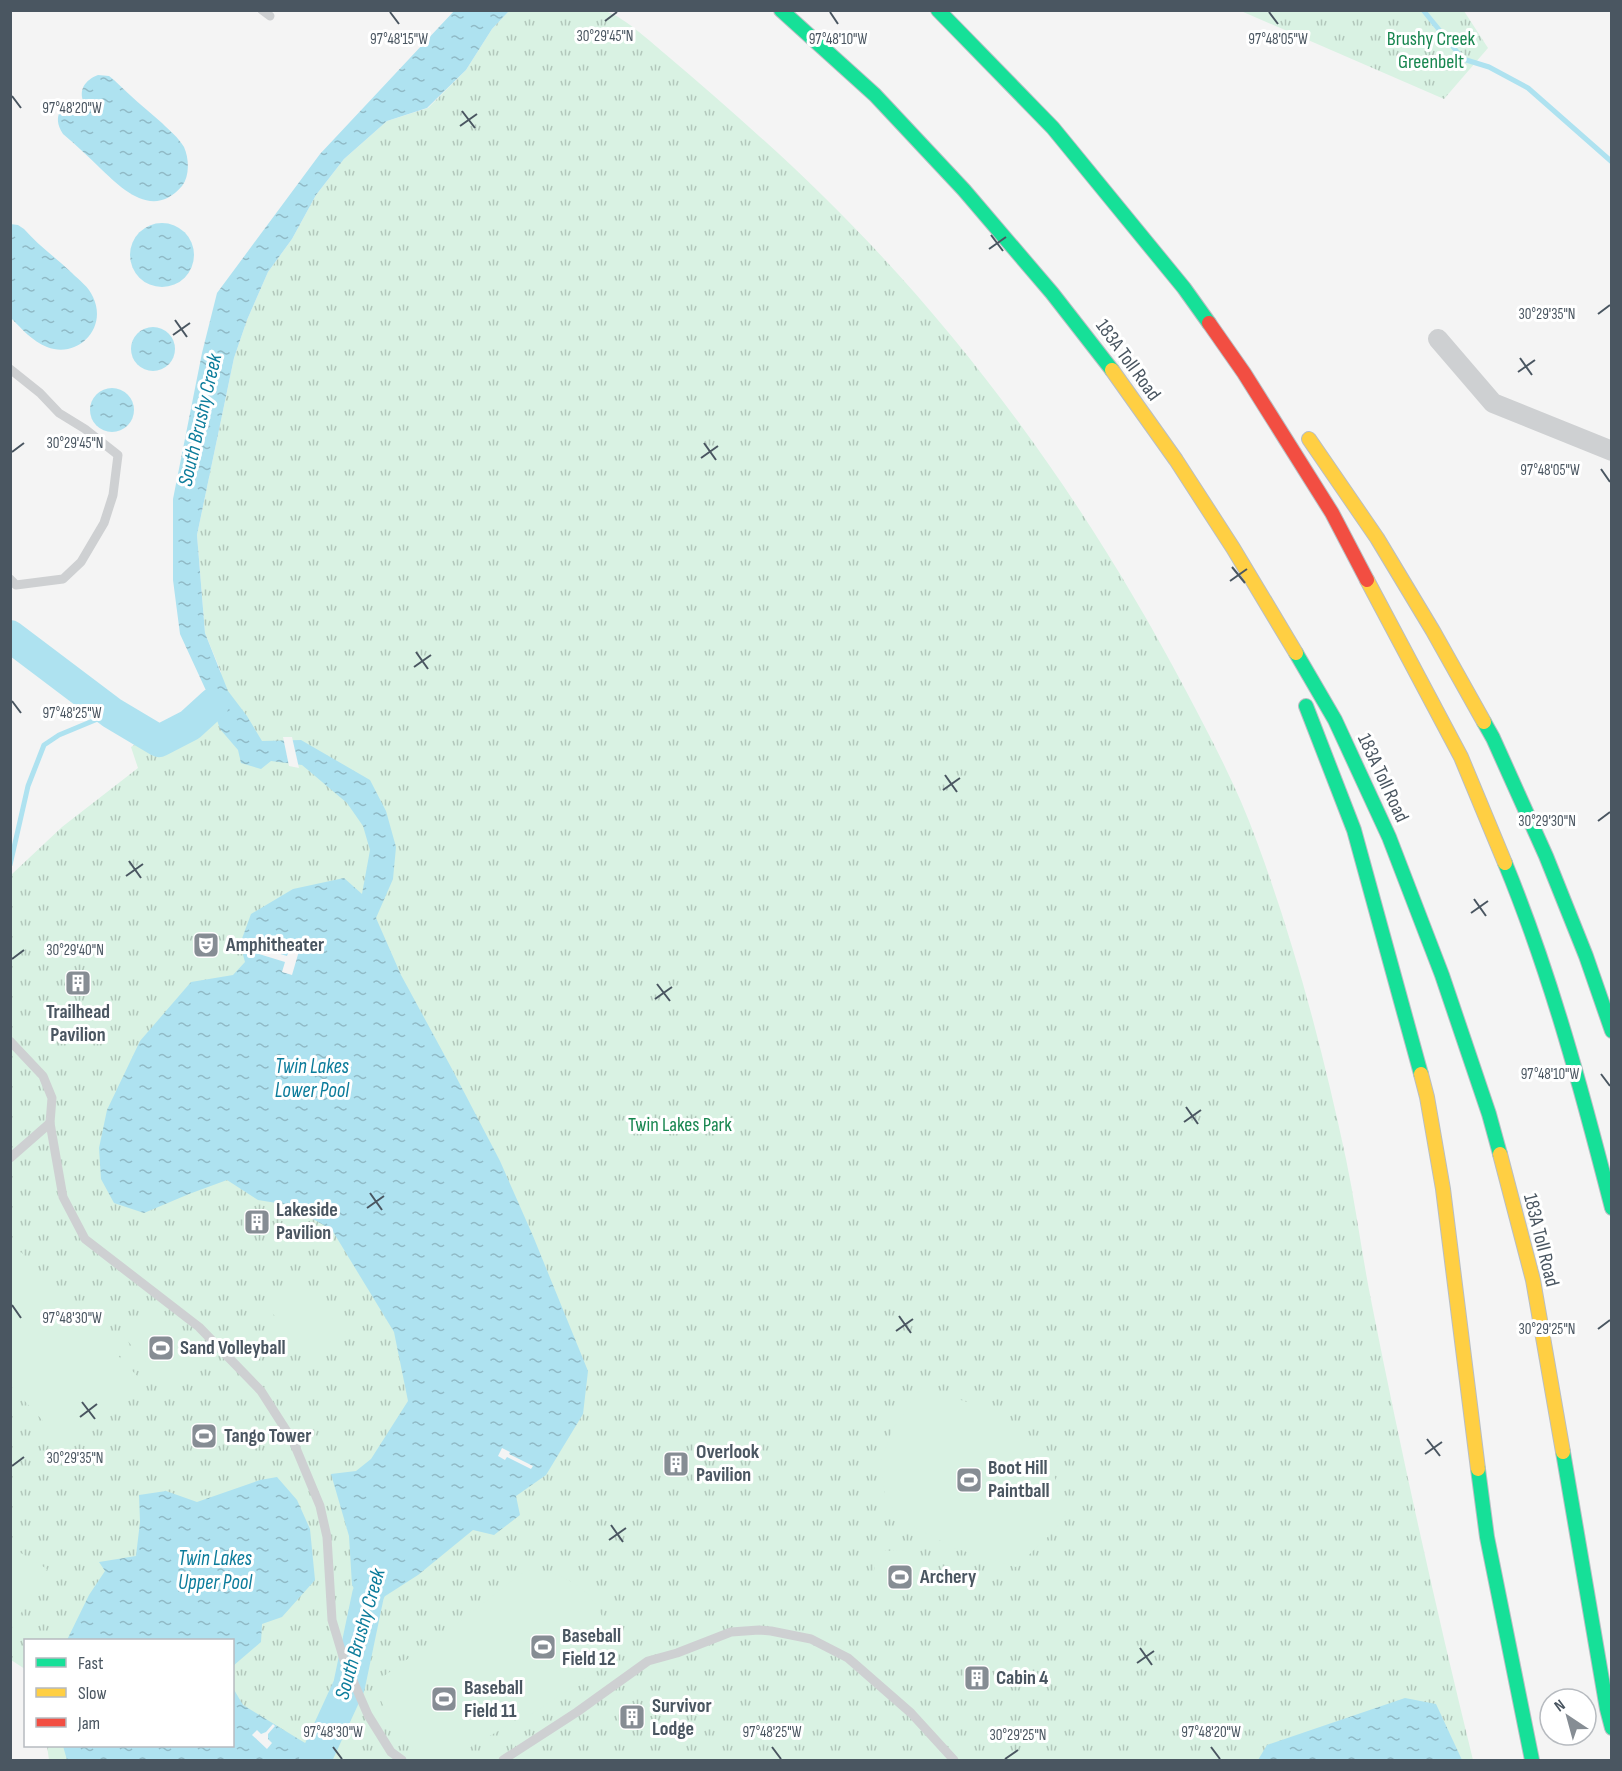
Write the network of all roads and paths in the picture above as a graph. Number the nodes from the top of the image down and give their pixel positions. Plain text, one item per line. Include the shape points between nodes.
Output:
1 (781, 10) edge
2 (939, 10) edge
3 (1438, 339) dead end
4 (10, 369) edge
5 (1244, 373) junction
6 (1611, 451) edge
7 (10, 579) edge
8 (1269, 606) junction
9 (1611, 1031) edge
10 (10, 1041) edge
11 (50, 1123) junction
12 (10, 1158) edge
13 (1611, 1208) edge
14 (1611, 1728) edge
15 (402, 1761) edge
16 (503, 1761) edge
17 (954, 1761) edge
18 (1532, 1761) edge

1 - 8 highway, 183A Toll Road via 875,95 964,190 1052,293 1176,460
2 - 5 highway via 1053,128 1184,288
3 - 6 street via 1493,403
4 - 7 lane via 59,413 118,455 113,495 104,523 81,562 63,579 16,585
5 - 9 highway via 1314,444 1433,631 1492,738 1546,856
5 - 13 highway via 1332,513 1461,757 1526,915 1576,1072
8 - 14 highway, 183A Toll Road via 1335,720 1389,837 1489,1114 1533,1280
8 - 18 highway via 1354,830 1427,1097 1443,1189 1487,1537
10 - 11 lane via 43,1076 52,1098
11 - 12 lane
11 - 15 lane via 63,1197 85,1239 199,1327 261,1391 293,1441 320,1506 328,1548 332,1620 344,1660 368,1715 391,1752
16 - 17 lane via 648,1661 731,1632 759,1630 810,1639 848,1658 911,1713

